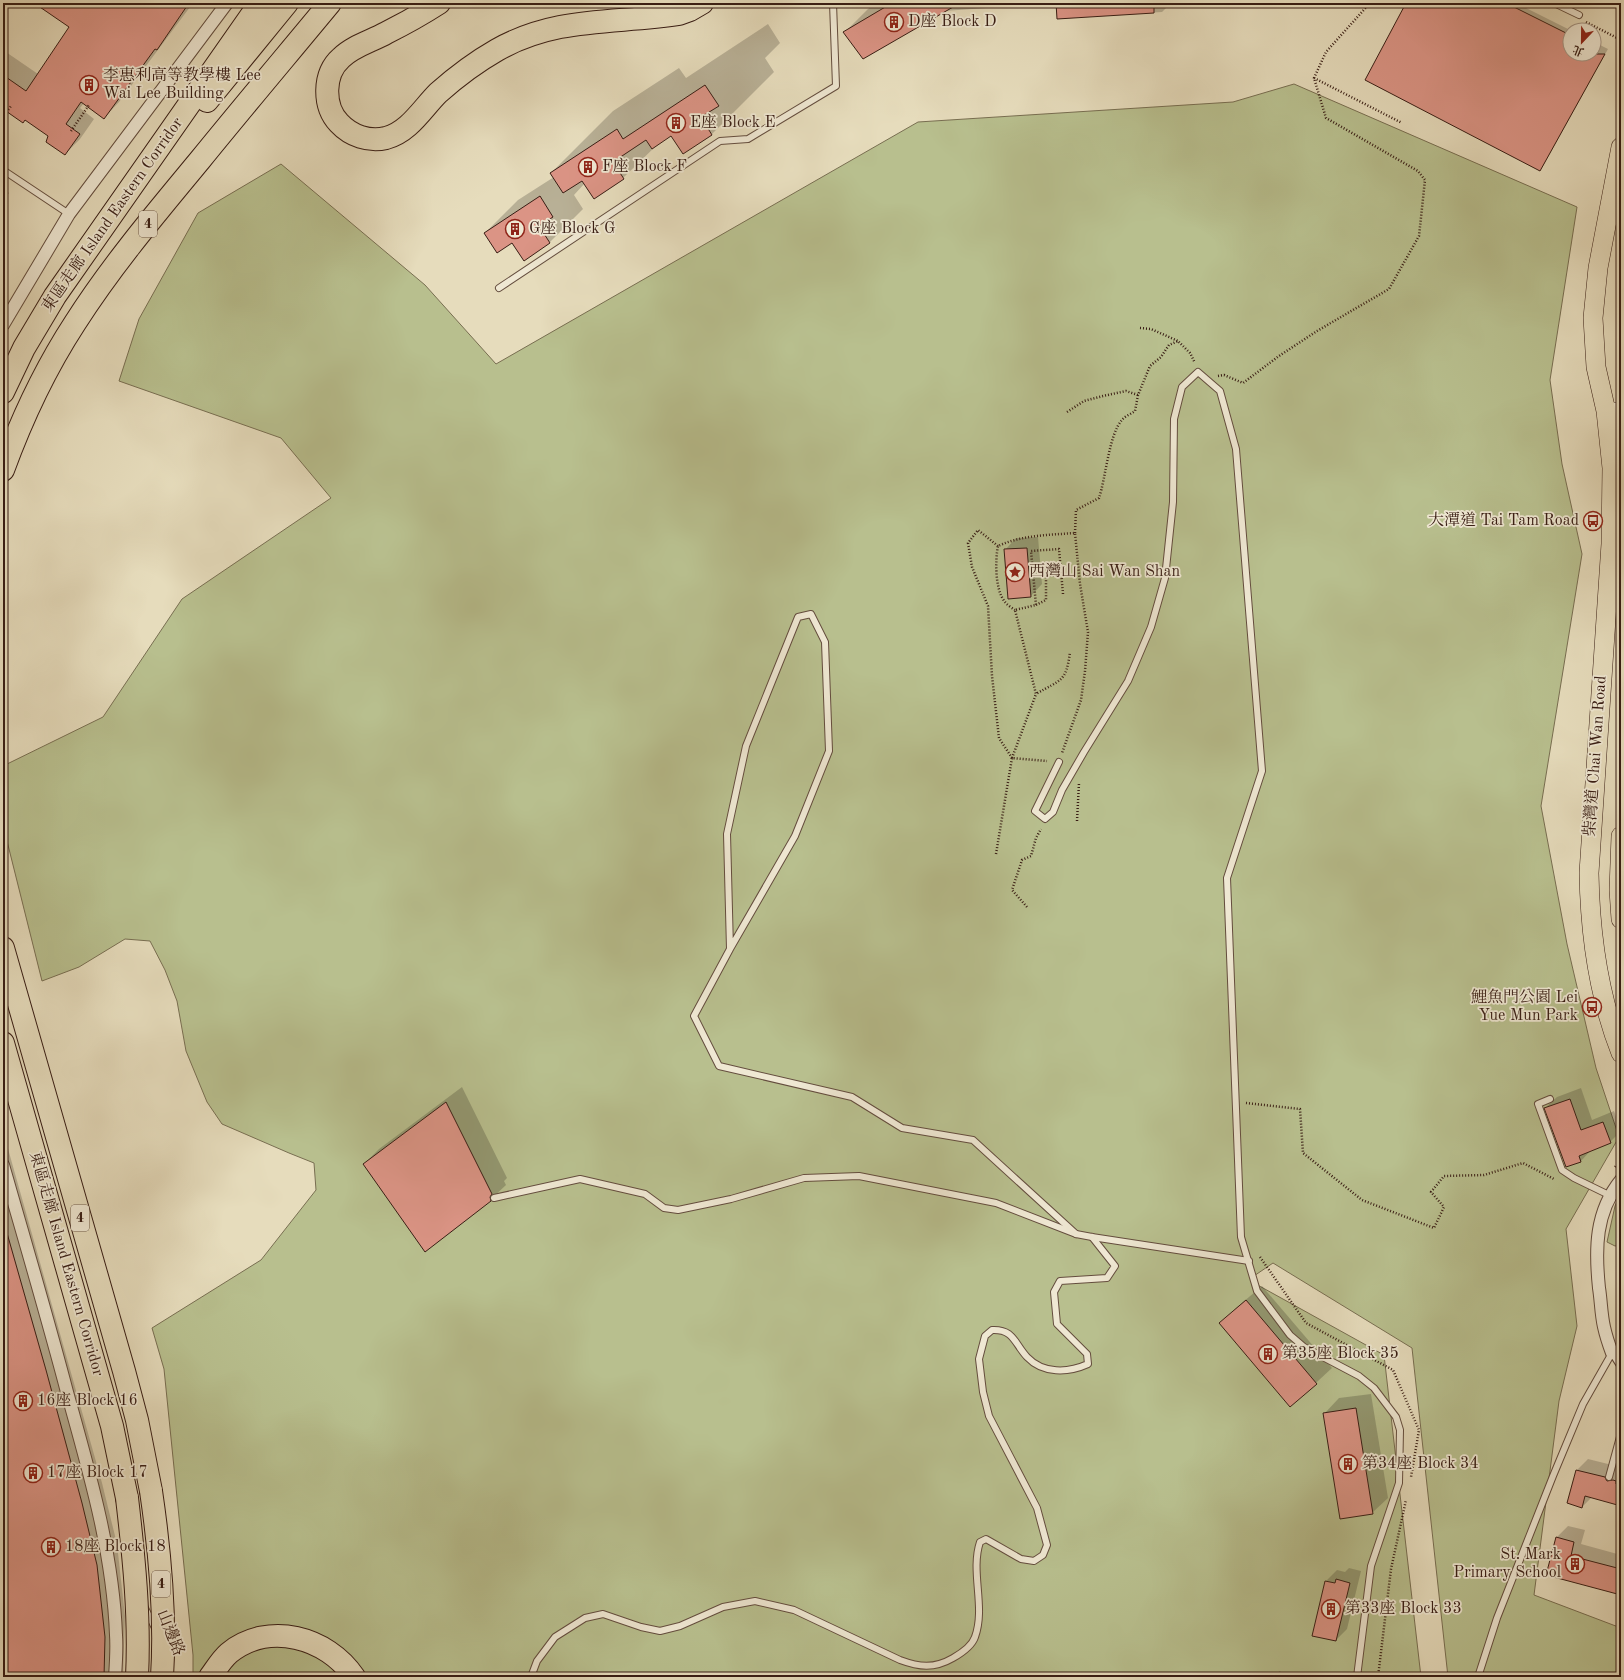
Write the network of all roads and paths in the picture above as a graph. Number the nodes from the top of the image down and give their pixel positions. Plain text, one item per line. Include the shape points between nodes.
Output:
1 (227, 3) edge
2 (260, 3) edge
3 (287, 3) edge
4 (330, 3) edge
5 (439, 3) edge
6 (702, 3) edge
7 (833, 3) edge
8 (1370, 3) edge
9 (1556, 3) edge
10 (1579, 15) joint
11 (1621, 40) edge
12 (1314, 78) junction
13 (89, 105) dead end
14 (11, 106) dead end
15 (3, 117) edge
16 (1402, 123) dead end
17 (71, 131) dead end
18 (1621, 147) edge
19 (3, 170) edge
20 (124, 200) junction
21 (69, 214) junction
22 (499, 288) dead end
23 (3, 325) edge
24 (1140, 328) dead end
25 (1178, 341) junction
26 (1198, 372) junction
27 (1204, 378) junction
28 (3, 392) edge
29 (1138, 395) junction
30 (1613, 411) edge
31 (1067, 412) dead end
32 (3, 470) edge
33 (1075, 533) junction
34 (998, 546) junction
35 (1061, 575) junction
36 (1064, 594) dead end
37 (1036, 605) junction
38 (1015, 610) junction
39 (1070, 652) dead end
40 (1036, 694) junction
41 (1084, 752) junction
42 (1012, 758) junction
43 (1059, 762) junction
44 (1045, 819) junction
45 (1077, 821) dead end
46 (1621, 836) edge
47 (996, 854) dead end
48 (1027, 907) dead end
49 (1621, 919) edge
50 (3, 948) edge
51 (730, 949) junction
52 (3, 1043) edge
53 (1621, 1053) edge
54 (1550, 1099) dead end
55 (1236, 1102) junction
56 (3, 1165) edge
57 (1555, 1180) dead end
58 (1621, 1180) edge
59 (1611, 1196) junction
60 (494, 1198) dead end
61 (1076, 1234) junction
62 (1092, 1237) junction
63 (1258, 1255) dead end
64 (1249, 1260) junction
65 (1612, 1353) junction
66 (1621, 1367) edge
67 (1621, 1433) edge
68 (1609, 1477) dead end
69 (1411, 1479) dead end
70 (1408, 1494) dead end
71 (130, 1588) dead end
72 (165, 1670) edge
73 (115, 1677) edge
74 (137, 1677) edge
75 (210, 1677) edge
76 (354, 1677) edge
77 (531, 1677) edge
78 (1357, 1677) edge
79 (1378, 1677) edge
80 (1478, 1677) edge

1 - 21 street
2 - 20 highway, 東區走廊 Island Eastern Corridor / 4
3 - 20 highway
4 - 32 highway, 東區走廊 Island Eastern Corridor / 4 via 170,197 97,291 38,387
5 - 6 highway via 348,52 336,62 327,88 328,99 335,118 348,131 358,136 376,139 398,133 412,122 438,93 471,67 498,50 538,32 573,24 679,14
7 - 22 lane via 836,86 748,139 720,141
8 - 12 path via 1326,52
9 - 10 lane
10 - 11 path via 1579,19
12 - 16 path
12 - 27 path via 1326,118 1418,171 1425,180 1419,236 1388,289 1317,331 1243,383 1224,375
13 - 17 path
14 - 15 path
18 - 30 main road, 柴灣道 Chai Wan Road via 1594,296 1596,366
19 - 21 lane
20 - 28 highway, 東區走廊 Island Eastern Corridor / 4 via 55,296 24,348
21 - 23 street
24 - 25 path via 1151,329
25 - 26 path via 1190,353
25 - 29 path via 1169,345 1161,357 1150,366
26 - 27 lane
26 - 41 lane via 1182,387 1174,419 1174,502 1165,578 1151,627 1128,681
27 - 55 lane via 1220,391 1236,449 1262,771 1227,878
29 - 31 path via 1126,391 1103,396 1084,401
29 - 33 path via 1135,411 1122,420 1113,434 1099,498 1076,510
30 - 53 main road, 柴灣道 Chai Wan Road via 1612,538 1589,873 1595,955 1604,1001
33 - 34 path via 1030,537
33 - 43 path via 1088,632 1081,700
34 - 38 path via 996,558 999,592 1005,603
34 - 42 path via 978,530 968,543 972,567 988,606 999,738
35 - 36 path
35 - 37 path via 1046,576 1046,600
35 - 37 path via 1059,549 1031,551
37 - 38 path
38 - 40 path
39 - 40 path via 1068,666 1062,679
40 - 42 path
41 - 44 lane via 1062,790 1053,812
41 - 45 path via 1079,777
42 - 43 path
42 - 47 path
43 - 44 lane via 1035,811
44 - 48 path via 1031,856 1022,860 1012,890
46 - 49 main road, 柴灣道 Chai Wan Road
50 - 72 highway, 東區走廊 Island Eastern Corridor / 4, bridge via 138,1427 151,1491 160,1568
51 - 51 lane via 727,834 746,746 798,617 811,614 825,642 829,751 795,836
51 - 61 lane via 694,1016 719,1066 852,1097 902,1128 973,1140
52 - 74 highway, 東區走廊 Island Eastern Corridor / 4, bridge via 112,1426 127,1498 135,1574 138,1622
54 - 59 lane via 1538,1104 1562,1170
55 - 57 path via 1300,1109 1303,1153 1362,1200 1434,1228 1444,1207 1431,1192 1444,1176 1484,1175 1523,1163
55 - 64 lane via 1241,1237
56 - 73 street via 98,1505 114,1603
58 - 59 street
59 - 65 street via 1598,1229 1596,1257 1603,1326
60 - 61 lane via 580,1179 645,1194 664,1208 678,1210 731,1199 804,1178 859,1176 996,1203
61 - 62 lane
62 - 64 lane
62 - 77 lane via 1115,1266 1108,1278 1060,1281 1054,1292 1057,1324 1087,1354 1088,1364 1075,1370 1059,1371 1040,1366 1027,1357 1009,1333 992,1330 985,1336 979,1359 989,1416 1037,1508 1047,1545 1043,1555 1034,1561 1021,1559 986,1539 980,1542 977,1551 978,1623 975,1638 961,1653 942,1664 916,1666 794,1610 755,1601 723,1607 680,1626 660,1631 603,1614 585,1618 555,1637 537,1661
63 - 69 path via 1306,1323 1393,1370 1419,1430
64 - 78 lane via 1257,1291 1290,1335 1304,1347 1359,1376 1374,1388 1396,1417 1400,1430 1399,1483 1371,1566
65 - 66 lane
65 - 80 lane via 1583,1404 1553,1476 1497,1618
67 - 68 lane
70 - 79 path via 1392,1569
71 - 72 lane, 山邊路 via 145,1608 161,1640
75 - 76 highway via 228,1654 244,1644 258,1639 283,1636 318,1644 332,1654

